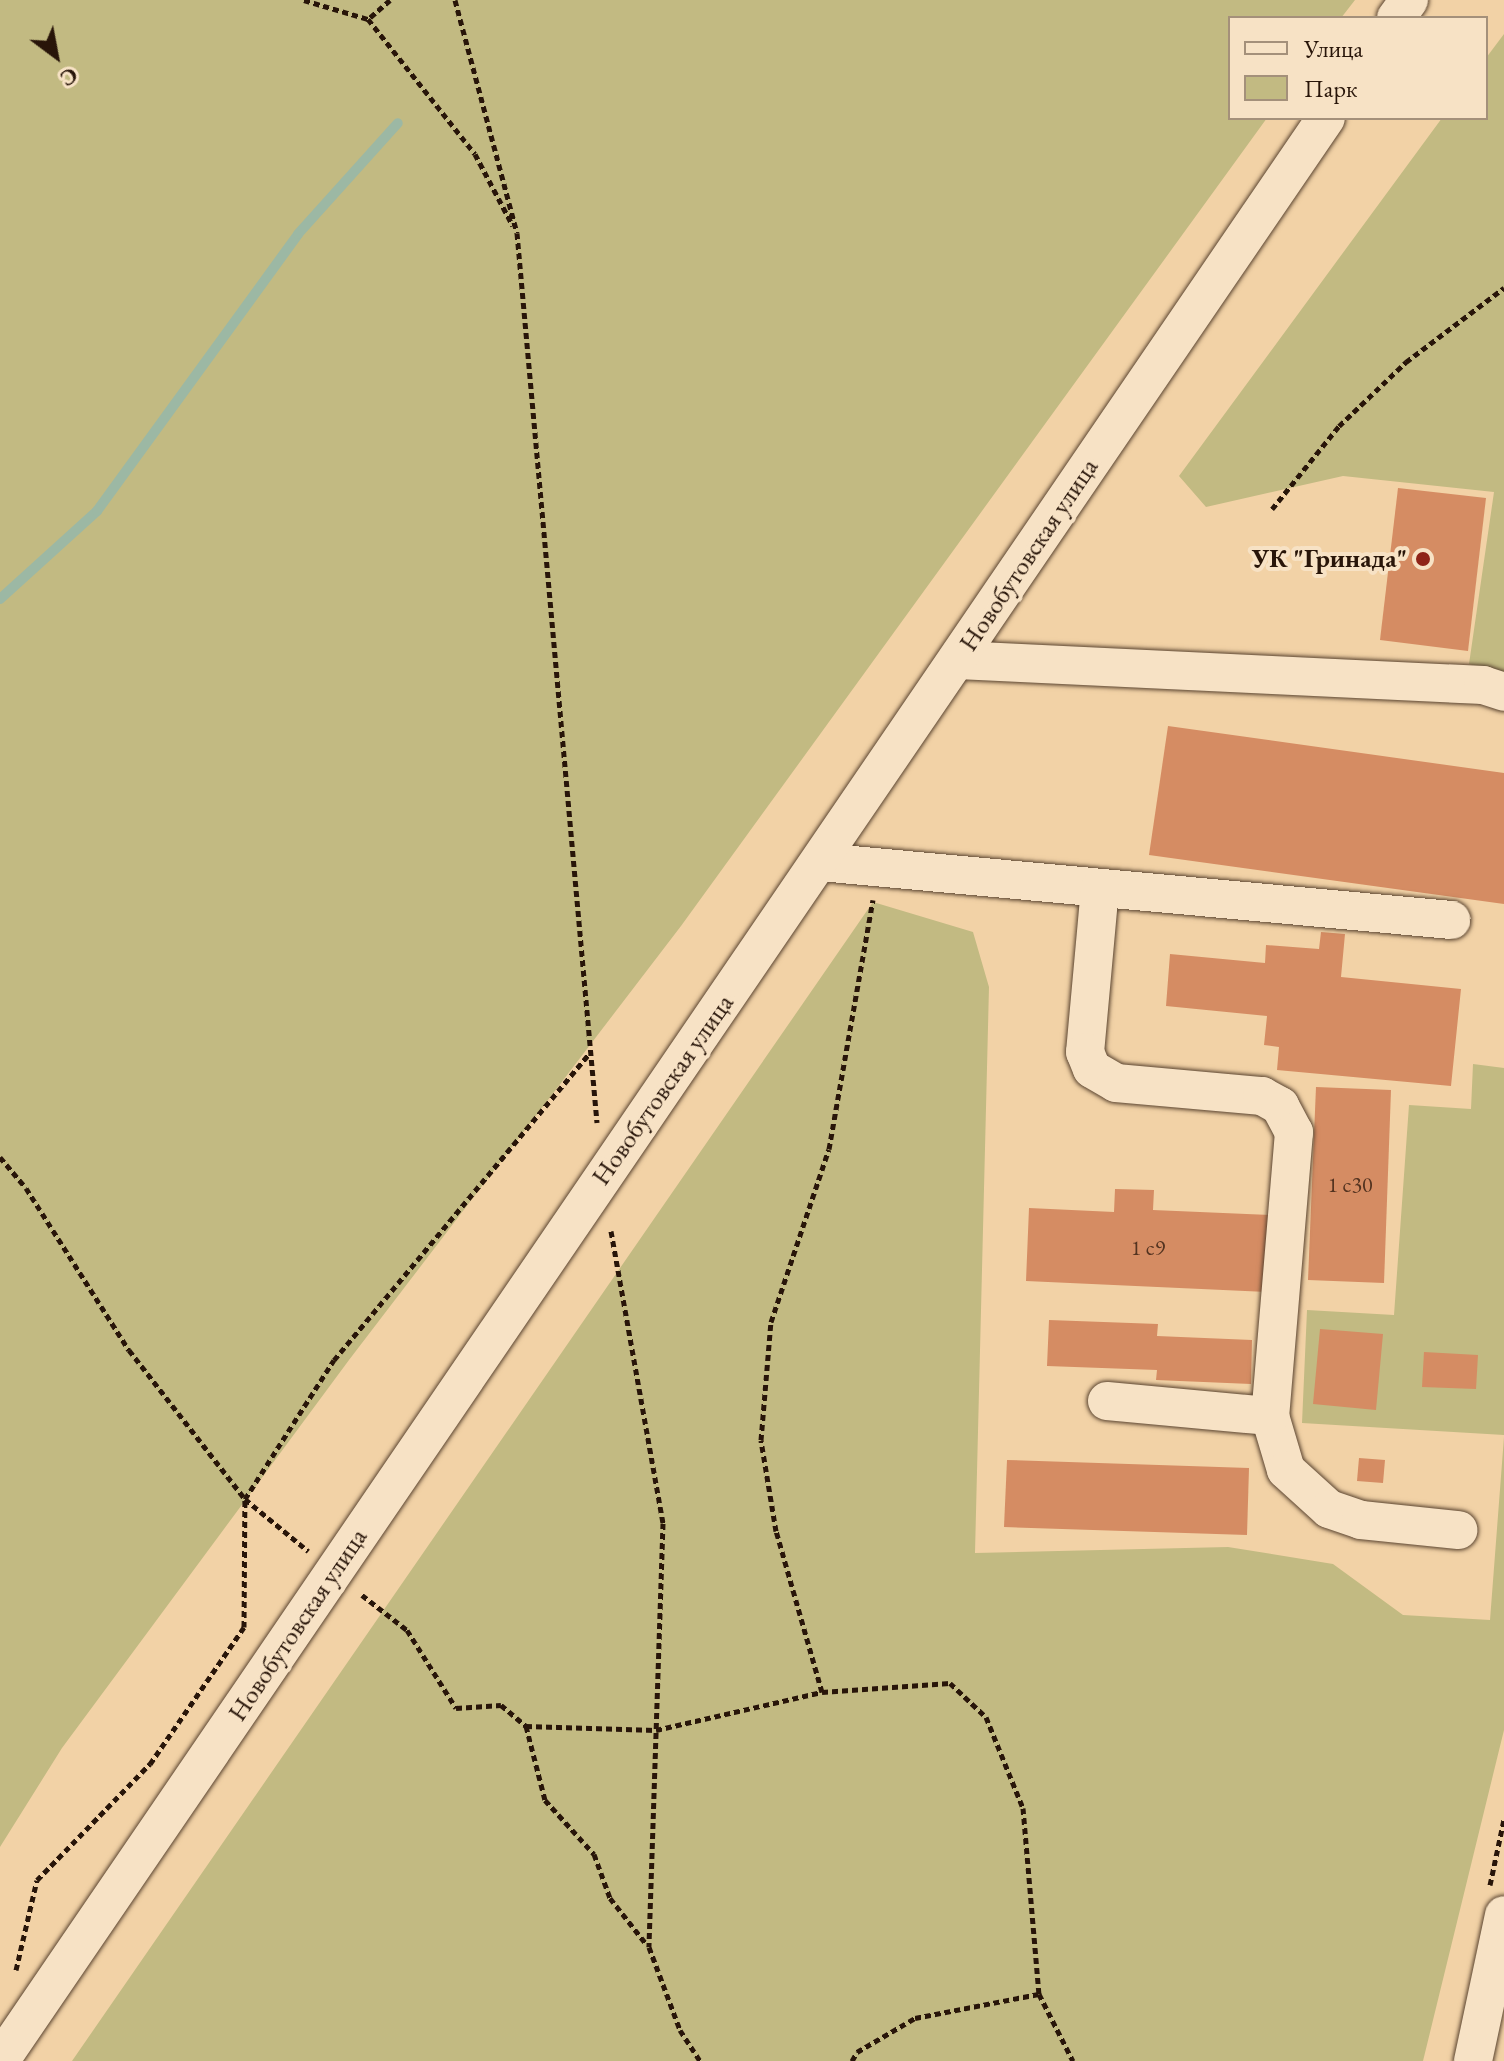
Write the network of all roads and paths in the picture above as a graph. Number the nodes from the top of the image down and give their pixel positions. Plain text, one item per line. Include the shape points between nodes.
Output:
1 (304, 0) edge
2 (390, 0) edge
3 (455, 0) edge
4 (368, 19) junction
5 (1325, 120) edge
6 (517, 233) junction
7 (1504, 288) edge
8 (1272, 509) dead end
9 (958, 660) junction
10 (1504, 692) edge
11 (820, 862) junction
12 (879, 868) junction
13 (1100, 888) junction
14 (1451, 920) dead end
15 (591, 1051) junction
16 (0, 1157) edge
17 (602, 1179) junction
18 (1107, 1401) dead end
19 (1270, 1416) junction
20 (245, 1499) junction
21 (1458, 1530) dead end
22 (334, 1573) junction
23 (822, 1692) junction
24 (526, 1726) junction
25 (656, 1730) junction
26 (1504, 1915) edge
27 (649, 1947) junction
28 (14, 1979) dead end
29 (1039, 1994) junction
30 (0, 2061) edge
31 (700, 2061) edge
32 (852, 2061) edge
33 (1073, 2061) edge
34 (1473, 2061) edge

1 - 4 path
2 - 4 path
3 - 6 path
4 - 6 path via 475,154
5 - 9 street, Новобутовская улица
6 - 15 path
7 - 8 path via 1406,362 1339,426
9 - 10 street via 1247,656 1483,685
9 - 11 street, Новобутовская улица
11 - 12 street
11 - 17 street, Новобутовская улица
12 - 13 street
12 - 23 path via 829,1149 771,1322 761,1440 776,1531
13 - 14 street
13 - 19 street via 1085,1052 1092,1069 1116,1083 1262,1096 1280,1106 1294,1132
15 - 17 path
15 - 20 path via 334,1360
16 - 20 path via 26,1188 129,1350
17 - 22 street, Новобутовская улица
17 - 25 path via 663,1523
18 - 19 street
19 - 21 street via 1286,1470 1329,1509 1361,1520
20 - 22 path
20 - 28 path via 244,1627 150,1764 37,1880
22 - 24 path via 407,1630 456,1708 501,1705
22 - 30 street, Новобутовская улица
23 - 25 path
23 - 29 path via 950,1683 986,1717 1023,1808
24 - 25 path
24 - 27 path via 545,1800 594,1854 610,1898
25 - 27 path
26 - 34 street
27 - 31 path via 680,2030
29 - 32 path via 915,2018 857,2052
29 - 33 path

